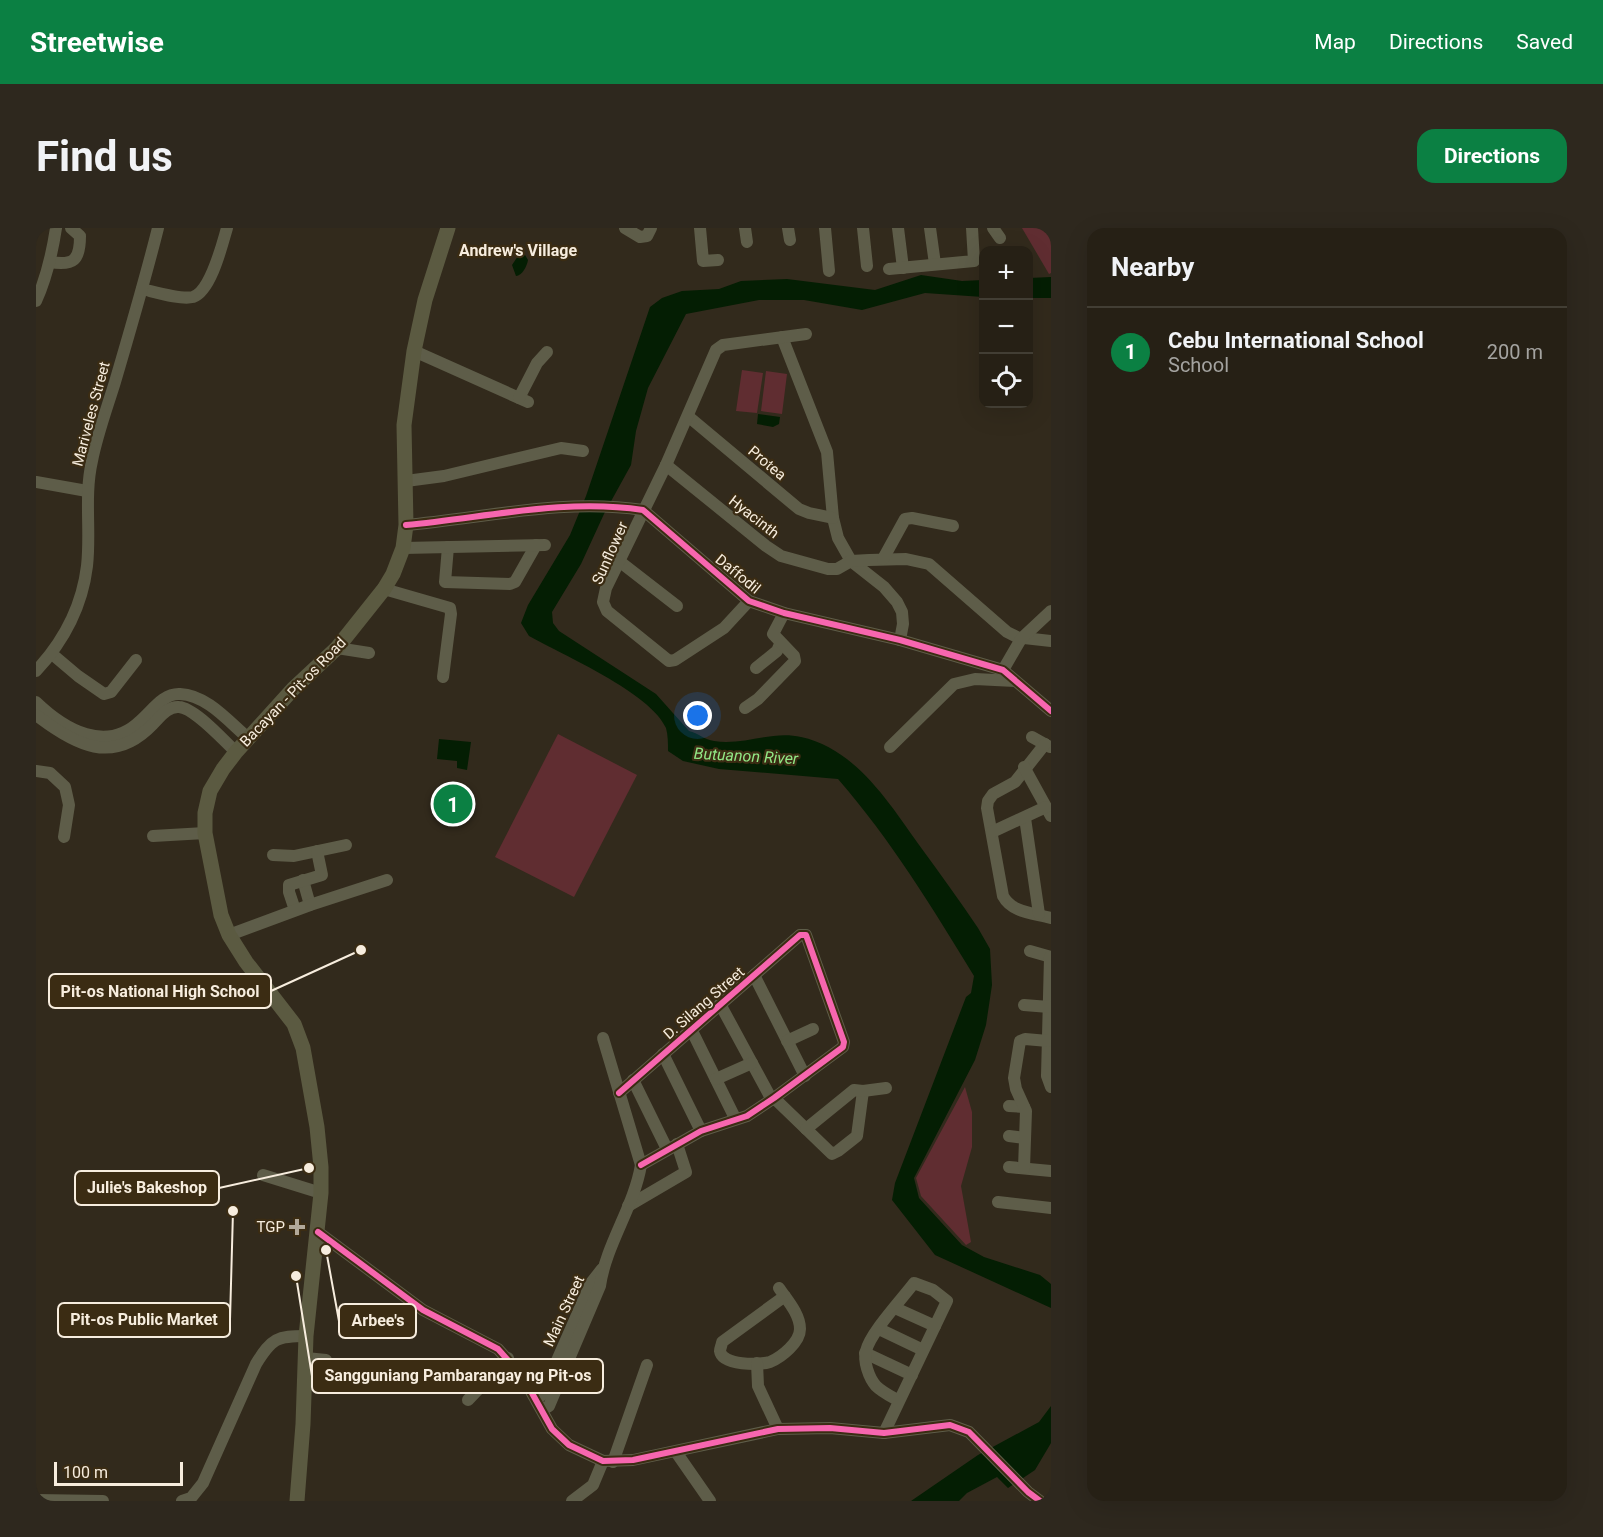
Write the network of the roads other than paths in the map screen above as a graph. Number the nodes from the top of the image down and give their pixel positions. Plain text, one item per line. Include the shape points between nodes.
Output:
1 (56, 228) edge
2 (71, 228) edge
3 (158, 228) edge
4 (227, 228) edge
5 (448, 228) edge
6 (625, 228) edge
7 (651, 228) edge
8 (699, 228) edge
9 (745, 228) edge
10 (825, 228) edge
11 (863, 228) edge
12 (898, 228) edge
13 (930, 228) edge
14 (972, 228) edge
15 (747, 242) dead end
16 (718, 260) dead end
17 (50, 262) junction
18 (936, 264) junction
19 (867, 266) dead end
20 (903, 268) junction
21 (889, 269) dead end
22 (829, 271) dead end
23 (142, 289) junction
24 (36, 302) edge
25 (806, 334) dead end
26 (782, 337) junction
27 (414, 351) junction
28 (547, 352) dead end
29 (689, 417) junction
30 (583, 451) dead end
31 (666, 465) junction
32 (406, 481) junction
33 (36, 482) edge
34 (87, 491) junction
35 (643, 510) junction
36 (833, 518) junction
37 (406, 525) junction
38 (953, 526) dead end
39 (447, 547) junction
40 (403, 548) junction
41 (883, 559) junction
42 (618, 561) junction
43 (851, 561) junction
44 (384, 589) junction
45 (749, 602) junction
46 (677, 606) dead end
47 (1051, 611) edge
48 (784, 613) junction
49 (1023, 638) junction
50 (900, 640) junction
51 (1051, 641) edge
52 (780, 644) junction
53 (337, 648) junction
54 (369, 653) dead end
55 (52, 654) junction
56 (136, 660) dead end
57 (756, 668) dead end
58 (1004, 670) junction
59 (36, 671) edge
60 (443, 677) dead end
61 (1015, 681) junction
62 (205, 701) junction
63 (36, 702) edge
64 (745, 708) dead end
65 (1051, 711) edge
66 (36, 714) edge
67 (196, 715) junction
68 (66, 731) junction
69 (1032, 737) dead end
70 (248, 738) junction
71 (1048, 746) edge
72 (890, 747) dead end
73 (236, 752) junction
74 (1024, 767) junction
75 (36, 771) edge
76 (1049, 812) edge
77 (1025, 818) junction
78 (992, 832) junction
79 (205, 833) junction
80 (153, 836) dead end
81 (64, 837) dead end
82 (346, 845) dead end
83 (317, 851) junction
84 (273, 855) dead end
85 (303, 880) junction
86 (387, 880) dead end
87 (310, 904) junction
88 (295, 910) junction
89 (1045, 916) edge
90 (229, 935) junction
91 (1030, 951) dead end
92 (1051, 957) edge
93 (754, 975) junction
94 (720, 1004) junction
95 (1024, 1005) dead end
96 (1049, 1007) junction
97 (692, 1029) junction
98 (813, 1029) dead end
99 (603, 1038) dead end
100 (787, 1041) junction
101 (1048, 1041) junction
102 (663, 1054) junction
103 (752, 1063) junction
104 (805, 1076) junction
105 (716, 1079) junction
106 (633, 1080) junction
107 (1051, 1087) edge
108 (886, 1088) dead end
109 (863, 1091) junction
110 (619, 1093) junction
111 (773, 1099) junction
112 (1009, 1106) dead end
113 (1024, 1107) junction
114 (735, 1118) junction
115 (806, 1129) junction
116 (701, 1131) junction
117 (1009, 1136) dead end
118 (1025, 1138) junction
119 (672, 1147) junction
120 (641, 1165) junction
121 (1009, 1167) dead end
122 (1024, 1168) junction
123 (1051, 1171) edge
124 (263, 1176) dead end
125 (321, 1193) junction
126 (998, 1202) dead end
127 (628, 1206) junction
128 (1051, 1208) edge
129 (318, 1232) junction
130 (895, 1308) junction
131 (935, 1326) junction
132 (879, 1329) junction
133 (306, 1336) junction
134 (923, 1350) junction
135 (865, 1353) junction
136 (306, 1358) junction
137 (508, 1358) junction
138 (326, 1360) dead end
139 (757, 1363) junction
140 (647, 1365) dead end
141 (912, 1375) junction
142 (468, 1400) dead end
143 (899, 1401) junction
144 (539, 1404) junction
145 (778, 1429) junction
146 (884, 1433) junction
147 (676, 1452) junction
148 (608, 1461) junction
149 (36, 1500) edge
150 (103, 1501) edge
151 (182, 1501) edge
152 (297, 1501) edge
153 (572, 1501) edge
154 (710, 1501) edge
155 (1040, 1501) edge

1 - 17 street
2 - 17 street via 80,236 76,258 71,263
3 - 23 street, Mariveles Street
4 - 23 street via 206,286 196,296
5 - 27 main road, Bacayan - Pit-os Road
6 - 7 street via 640,237 646,236
8 - 16 street via 703,261
9 - 15 street
10 - 22 street
11 - 19 street
12 - 20 street
13 - 18 street
14 - 18 street via 974,261
17 - 24 street
18 - 20 street
20 - 21 street
23 - 34 street, Mariveles Street via 92,461
25 - 26 street, Sunflower
26 - 29 street, Sunflower via 723,345 716,350
26 - 36 street via 828,452
27 - 28 street via 523,400 537,363
27 - 32 main road, Bacayan - Pit-os Road via 405,425
29 - 31 street, Sunflower
29 - 36 street, Protea via 799,509
30 - 32 street via 561,448 444,476
31 - 35 street, Sunflower
31 - 43 street, Hyacinth via 781,556 828,569
32 - 37 main road, Bacayan - Pit-os Road
33 - 34 street
34 - 55 street, Mariveles Street via 83,590 70,624
35 - 37 street via 579,506 526,509
35 - 42 street, Sunflower
35 - 45 street, Daffodil
36 - 43 street via 838,538
37 - 40 main road, Bacayan - Pit-os Road
38 - 41 street via 905,519
39 - 39 street via 445,582 510,584 541,545
39 - 40 street
40 - 44 main road, Bacayan - Pit-os Road
41 - 43 street, Hyacinth
41 - 49 street, Hyacinth via 929,564 1007,632
42 - 45 street, Sunflower via 606,588 603,602 607,611 669,661 724,628
42 - 46 street
43 - 50 street via 897,602 903,624
44 - 53 main road, Bacayan - Pit-os Road
44 - 60 street via 450,608
45 - 48 street, Daffodil
47 - 49 street
48 - 50 street, Daffodil
48 - 52 street via 773,634
49 - 51 street, Hyacinth
49 - 58 street
50 - 58 street, Daffodil
52 - 57 street
52 - 64 street via 794,656 795,662
53 - 54 street
53 - 70 main road, Bacayan - Pit-os Road via 293,688
55 - 56 street via 104,694 111,693
55 - 59 street, Mariveles Street
58 - 61 street, Daffodil
61 - 65 street, Daffodil
61 - 72 street via 975,679 954,684
62 - 67 street
62 - 68 street via 178,693 166,697 138,723 117,735 90,736
62 - 70 street
63 - 68 street
66 - 68 street
67 - 68 street via 178,706 168,710 143,735 113,747 87,746
67 - 73 street
69 - 71 street
70 - 73 main road, Bacayan - Pit-os Road
71 - 74 street
73 - 79 main road, Bacayan - Pit-os Road via 210,791
74 - 76 street
74 - 78 street via 1015,782 988,801
75 - 81 street via 50,773 65,788 69,805
76 - 77 street
77 - 78 street
77 - 89 street
78 - 89 street via 1007,904
79 - 80 street
79 - 90 main road, Bacayan - Pit-os Road via 217,899
82 - 83 street
83 - 84 street
83 - 85 street via 322,875
85 - 87 street
85 - 88 street via 289,885
86 - 87 street
87 - 88 street
88 - 90 street
90 - 125 main road, Bacayan - Pit-os Road via 294,1024 303,1048 317,1127
91 - 92 street
92 - 96 street
93 - 94 street, D. Silang Street
93 - 100 street
93 - 104 street, D. Silang Street via 800,935 806,935 844,1046
94 - 97 street, D. Silang Street
94 - 103 street
95 - 96 street
96 - 101 street
97 - 102 street, D. Silang Street
97 - 105 street
98 - 100 street
99 - 110 street
100 - 104 street
101 - 107 street via 1047,1076
101 - 113 street via 1020,1041 1014,1078
102 - 106 street, D. Silang Street
102 - 116 street
103 - 105 street
103 - 111 street
104 - 111 street
105 - 114 street
106 - 110 street, D. Silang Street
106 - 119 street
108 - 109 street
109 - 115 street via 854,1090
109 - 115 street via 857,1136 838,1151 832,1154
110 - 120 street
111 - 114 street via 747,1116
111 - 115 street
112 - 113 street
113 - 118 street
114 - 116 street
116 - 119 street
117 - 118 street
118 - 122 street
119 - 120 street
119 - 127 street via 686,1172
120 - 127 street, Main Street
121 - 122 street
122 - 123 street
124 - 125 street
125 - 129 main road, Bacayan - Pit-os Road
126 - 128 street
127 - 144 street, Main Street via 602,1268 596,1297 549,1406
129 - 133 main road, Bacayan - Pit-os Road
129 - 137 street via 423,1310 482,1338
130 - 131 street
130 - 131 street via 915,1283 933,1290 947,1301
130 - 132 street
131 - 134 street
132 - 134 street
132 - 135 street
133 - 136 main road, Bacayan - Pit-os Road
133 - 151 street via 284,1336 267,1346 203,1483 192,1497
134 - 141 street
135 - 141 street
135 - 143 street via 874,1383
136 - 138 street
136 - 152 main road, Bacayan - Pit-os Road
137 - 142 street
137 - 144 street
139 - 139 street via 730,1362 722,1355 722,1342 782,1292 797,1315 799,1337 775,1359
139 - 145 street via 758,1386
140 - 148 street
141 - 143 street
143 - 146 street
144 - 148 street via 561,1439 581,1452
145 - 146 street
145 - 147 street
146 - 155 street via 950,1425 969,1432
147 - 148 street
147 - 154 street
148 - 153 street via 593,1485
149 - 150 street

